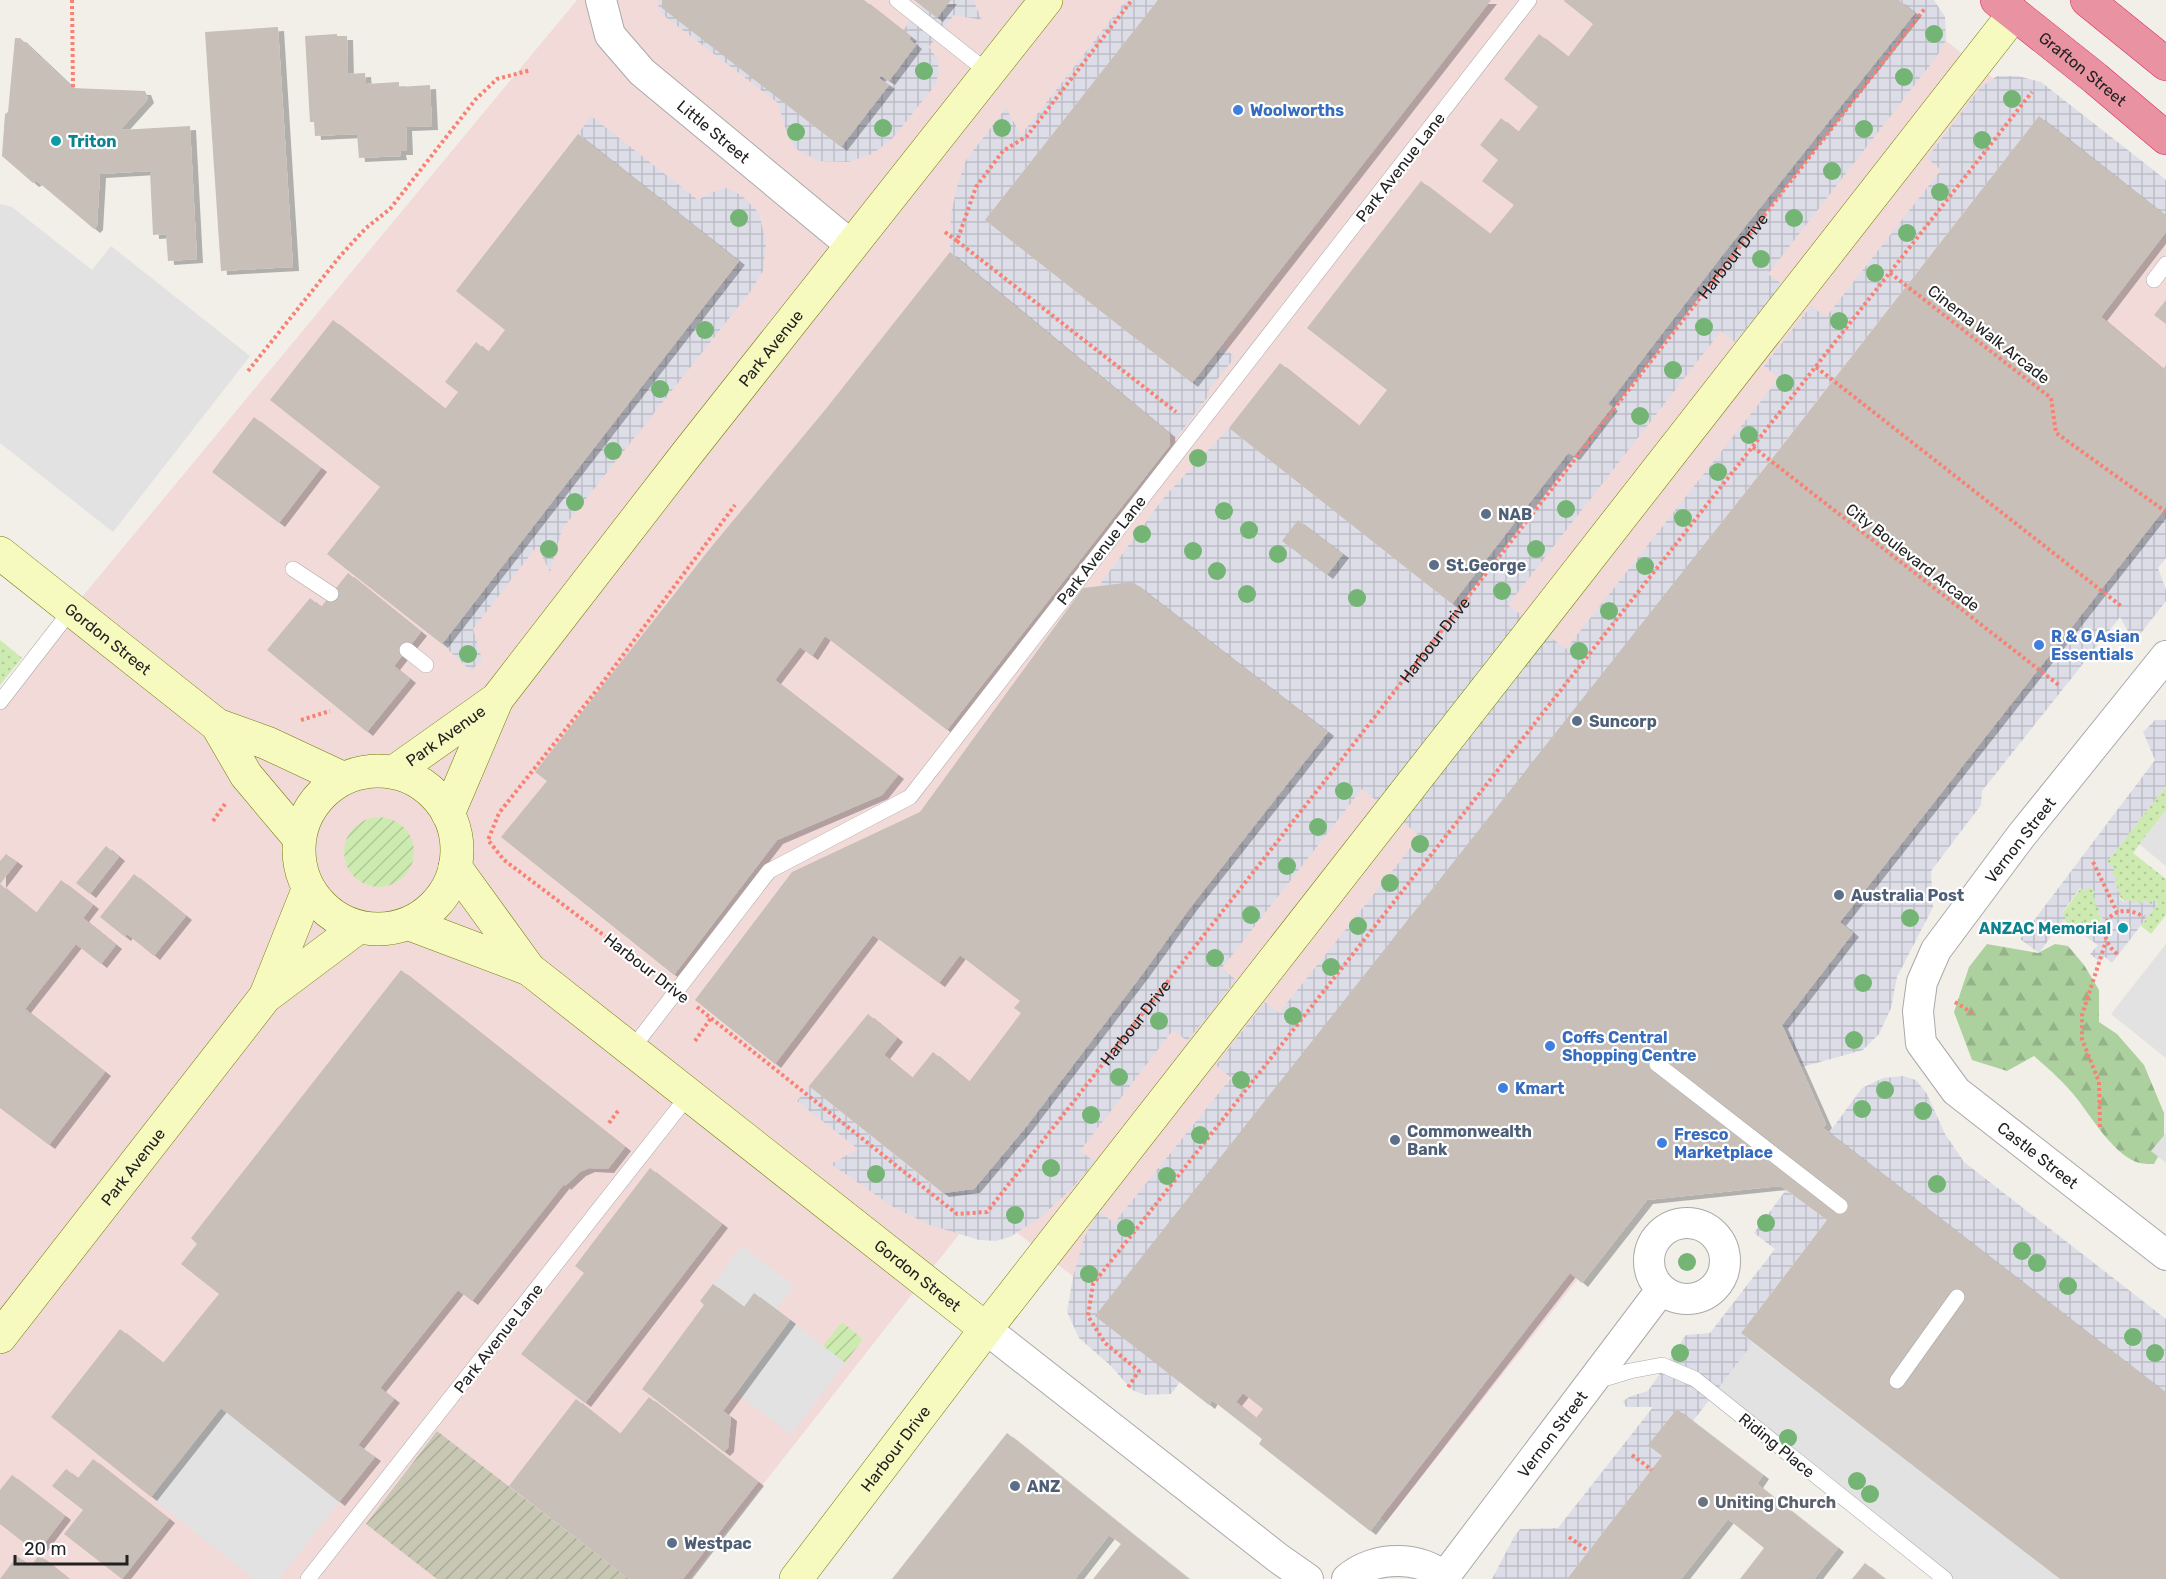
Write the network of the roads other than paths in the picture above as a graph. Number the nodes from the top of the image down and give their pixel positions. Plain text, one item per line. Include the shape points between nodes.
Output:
1 (601, 0) edge
2 (897, 0) edge
3 (1046, 0) edge
4 (1529, 0) edge
5 (2087, 0) edge
6 (2012, 4) edge
7 (2166, 64) edge
8 (989, 73) junction
9 (2166, 138) edge
10 (852, 246) junction
11 (2166, 264) edge
12 (2154, 280) dead end
13 (0, 553) edge
14 (293, 569) dead end
15 (331, 594) dead end
16 (72, 609) junction
17 (407, 650) dead end
18 (2166, 656) edge
19 (426, 664) dead end
20 (497, 699) junction
21 (0, 702) edge
22 (217, 724) junction
23 (394, 772) junction
24 (342, 778) junction
25 (448, 814) junction
26 (299, 838) junction
27 (456, 867) junction
28 (308, 890) junction
29 (410, 924) junction
30 (357, 928) junction
31 (529, 969) junction
32 (265, 997) junction
33 (1921, 1043) joint
34 (631, 1050) junction
35 (1657, 1064) dead end
36 (688, 1096) junction
37 (1840, 1206) dead end
38 (2166, 1255) edge
39 (1661, 1290) dead end
40 (1957, 1297) dead end
41 (986, 1329) junction
42 (0, 1337) edge
43 (1897, 1381) dead end
44 (1590, 1383) junction
45 (1446, 1578) edge
46 (308, 1579) edge
47 (796, 1579) edge
48 (1308, 1579) edge
49 (1347, 1579) edge
50 (1945, 1579) edge

1 - 10 street, Little Street via 610,35 642,72
2 - 8 lane
3 - 8 street, Park Avenue
4 - 34 lane, Park Avenue Lane via 910,796 769,871
5 - 7 highway
6 - 9 highway, Grafton Street
6 - 41 street, Harbour Drive
8 - 10 street, Park Avenue
10 - 20 street, Park Avenue
11 - 12 lane
13 - 16 street, Gordon Street
14 - 15 lane
16 - 21 lane
16 - 22 street, Gordon Street
17 - 19 lane
18 - 33 street, Vernon Street via 1936,950 1922,982 1918,1011
20 - 23 street, Park Avenue
20 - 25 street, Park Avenue
22 - 24 street, Gordon Street
22 - 26 street, Gordon Street via 246,774
23 - 24 street via 376,770
23 - 25 street via 416,780 435,795
24 - 26 street via 322,793 307,814
25 - 27 street via 455,831
26 - 28 street via 301,873
27 - 29 street via 447,891 431,910
27 - 31 street, Gordon Street
28 - 30 street via 321,907
28 - 32 street, Park Avenue
29 - 30 street via 384,930
29 - 31 street, Gordon Street
30 - 32 street, Park Avenue
31 - 34 street, Gordon Street
32 - 42 street, Park Avenue
33 - 38 street, Castle Street via 1956,1091
34 - 36 street, Gordon Street
35 - 37 lane, bridge
36 - 41 street, Gordon Street
36 - 46 lane, Park Avenue Lane
39 - 44 street, Vernon Street
40 - 43 lane
41 - 47 street, Harbour Drive
41 - 48 street, Gordon Street
44 - 45 street, Vernon Street
44 - 50 lane, Riding Place via 1662,1365 1695,1379
45 - 49 street via 1423,1564 1397,1560 1372,1564

